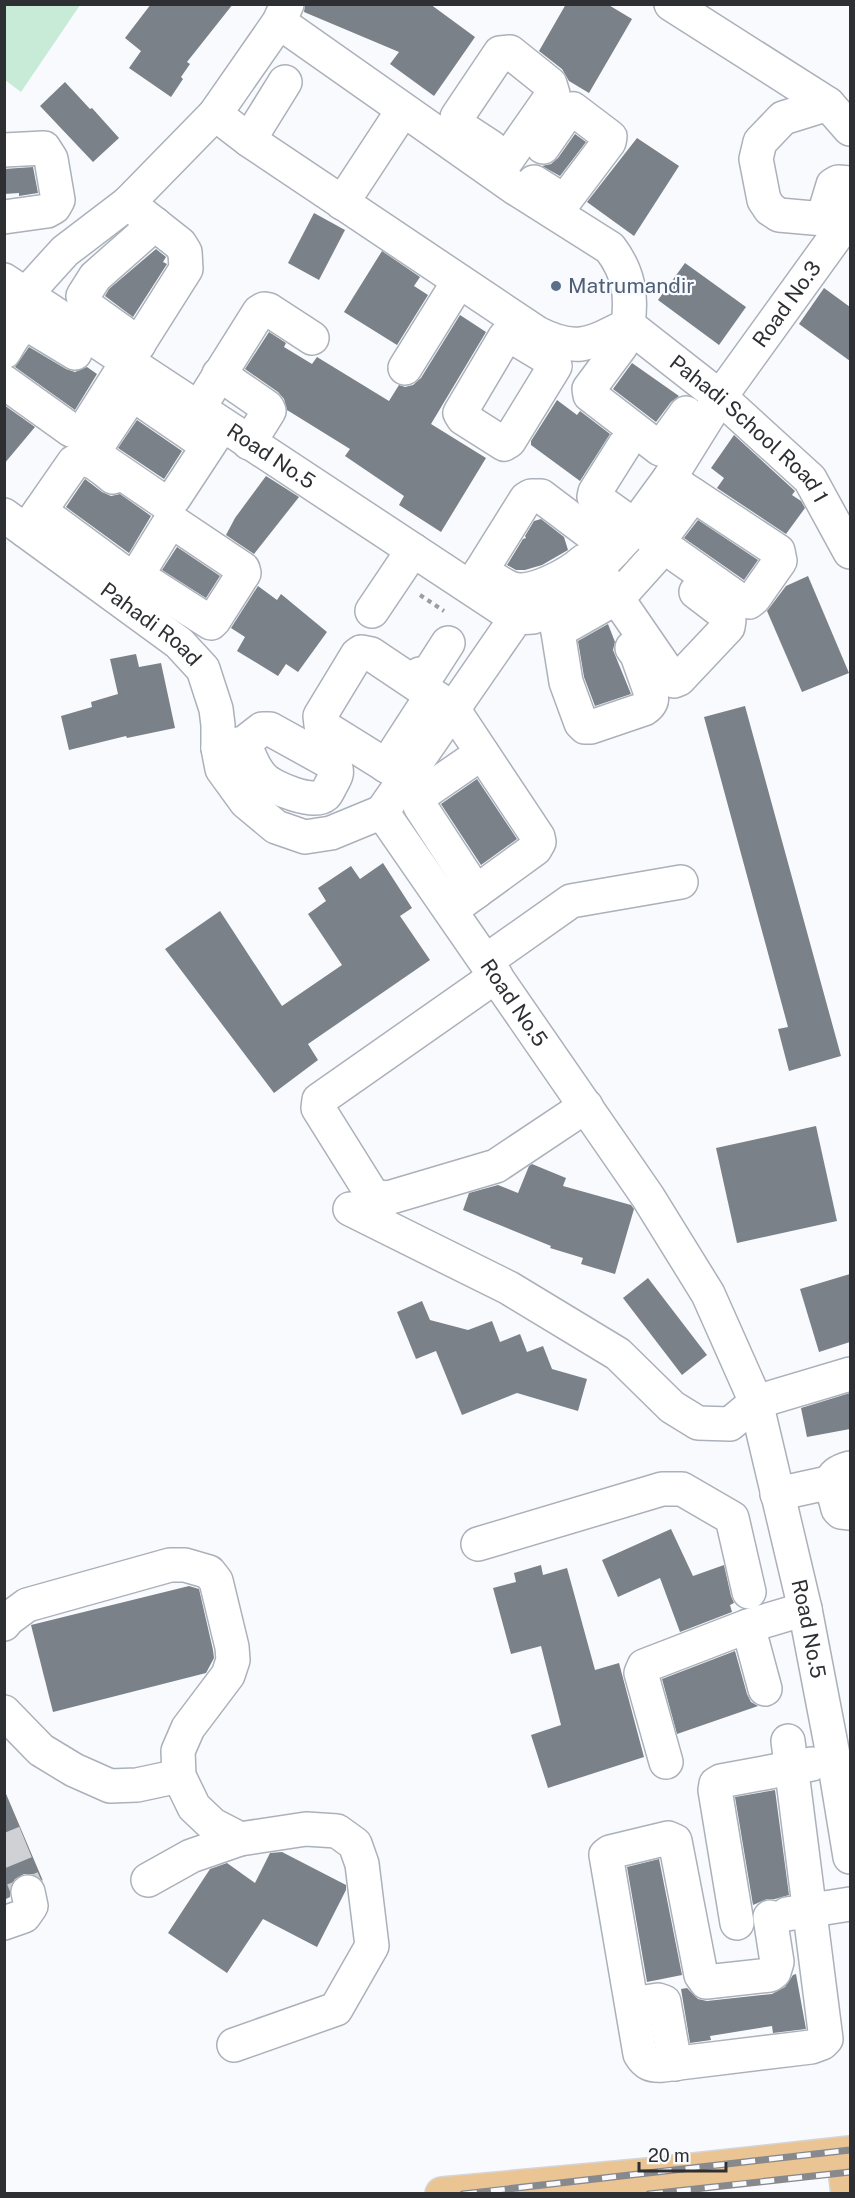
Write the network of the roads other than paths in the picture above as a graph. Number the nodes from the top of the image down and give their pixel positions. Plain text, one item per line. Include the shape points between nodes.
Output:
1 (671, 4) edge
2 (283, 13) edge
3 (285, 82) dead end
4 (403, 110) junction
5 (215, 114) junction
6 (834, 117) edge
7 (634, 137) dead end
8 (249, 140) junction
9 (465, 141) junction
10 (4, 150) edge
11 (511, 174) junction
12 (850, 183) edge
13 (128, 203) junction
14 (342, 203) junction
15 (16, 215) edge
16 (840, 216) edge
17 (582, 218) junction
18 (155, 224) junction
19 (64, 251) junction
20 (95, 277) junction
21 (15, 287) edge
22 (453, 291) junction
23 (4, 325) edge
24 (509, 325) junction
25 (61, 331) junction
26 (619, 336) junction
27 (312, 338) dead end
28 (550, 349) junction
29 (4, 352) edge
30 (128, 362) junction
31 (405, 368) dead end
32 (219, 374) junction
33 (4, 382) edge
34 (450, 397) dead end
35 (720, 397) junction
36 (197, 420) junction
37 (249, 443) junction
38 (624, 446) dead end
39 (24, 519) edge
40 (624, 549) junction
41 (413, 550) junction
42 (850, 552) edge
43 (476, 579) junction
44 (113, 580) junction
45 (145, 600) junction
46 (372, 611) dead end
47 (196, 614) junction
48 (516, 618) junction
49 (179, 643) junction
50 (444, 677) junction
51 (482, 753) junction
52 (404, 780) junction
53 (382, 812) junction
54 (681, 882) dead end
55 (464, 901) junction
56 (491, 969) junction
57 (586, 1106) junction
58 (350, 1209) dead end
59 (850, 1374) edge
60 (756, 1402) junction
61 (841, 1475) edge
62 (779, 1500) junction
63 (850, 1514) edge
64 (732, 1518) junction
65 (478, 1544) dead end
66 (749, 1592) dead end
67 (805, 1609) junction
68 (4, 1624) edge
69 (748, 1626) junction
70 (765, 1689) dead end
71 (4, 1712) edge
72 (790, 1754) junction
73 (834, 1760) junction
74 (666, 1762) dead end
75 (179, 1776) junction
76 (240, 1839) junction
77 (850, 1857) edge
78 (148, 1880) dead end
79 (28, 1892) tunnel mouth
80 (850, 1904) edge
81 (810, 1910) junction
82 (770, 1917) junction
83 (4, 1923) edge
84 (737, 1923) junction
85 (693, 1932) junction
86 (234, 2045) dead end
87 (847, 2154) edge
88 (442, 2193) edge
89 (848, 2193) edge

1 - 6 street
2 - 4 street
2 - 5 street
3 - 8 street
4 - 9 street
4 - 14 street
5 - 8 street
5 - 13 street
6 - 16 street via 783,118 760,142 756,159 764,200 770,209 779,215
7 - 17 street
8 - 14 street
9 - 11 street
9 - 11 street via 457,117 500,53 510,52 550,84 553,94
10 - 15 street via 44,148 49,153 58,200 48,211
11 - 17 street
12 - 16 street, Road No.3 via 833,185
13 - 18 street
13 - 19 street
14 - 22 street
15 - 19 street
16 - 35 street, Road No.3
17 - 26 street via 610,248 626,276 631,302
18 - 20 street
18 - 30 street via 180,244 186,269
19 - 20 street
19 - 21 street
20 - 30 street via 83,296 86,306
21 - 23 street
21 - 25 street, Road No.5
22 - 24 street
22 - 31 street
24 - 28 street
24 - 28 street via 511,335 505,337 460,410 463,418 501,443 509,441 554,368
24 - 34 street
25 - 29 street via 22,327
25 - 30 street, Road No.5
26 - 28 street
26 - 35 street, Pahadi School Road 1
26 - 40 street via 589,389
26 - 40 street via 692,400
27 - 32 street via 264,309
30 - 33 street via 82,429 71,430
30 - 36 street, Road No.5
32 - 36 street
32 - 37 street via 267,406 269,411
35 - 40 street
35 - 42 street, Pahadi School Road 1 via 810,479
36 - 37 street, Road No.5
37 - 41 street, Road No.5
38 - 40 street via 594,497
39 - 44 street, Pahadi Road
39 - 44 street via 74,462 87,458 158,513 158,519
40 - 43 street via 591,555 556,580 534,587 510,588
40 - 43 street via 541,496 531,496
40 - 48 street via 533,617
41 - 43 street, Road No.5
41 - 46 street
43 - 48 street, Road No.5
44 - 45 street, Pahadi Road
45 - 47 street
45 - 47 street via 139,572 168,525 175,523 244,573 213,622
45 - 49 street, Pahadi Road
47 - 49 street
48 - 50 street
49 - 53 street, Pahadi Road via 203,669 218,725 231,746 222,769 246,802 276,827 305,837 314,836
50 - 51 street
50 - 52 street
50 - 52 street via 361,652 319,720 324,728
51 - 52 street
51 - 55 street via 539,842 535,849
52 - 53 street
52 - 55 street via 419,800
53 - 55 street, Road No.5
54 - 56 street via 571,901
55 - 56 street, Road No.5
56 - 57 street, Road No.5
56 - 57 street via 319,1100 318,1108 374,1196 388,1198 496,1166
57 - 60 street, Road No.5 via 708,1294
58 - 60 street via 509,1288 618,1354 672,1407 698,1423 730,1424
59 - 60 street
60 - 62 street, Road No.5
61 - 62 street
61 - 63 street via 838,1509
62 - 64 street
62 - 67 street, Road No.5
64 - 65 street via 682,1489 662,1489
64 - 66 street
67 - 69 street
67 - 73 street, Road No.5
68 - 75 street via 27,1605 170,1565 209,1572 216,1581 233,1660 228,1675 188,1728 178,1751
69 - 70 street
69 - 74 street via 644,1666 641,1673
71 - 75 street via 41,1750 110,1786
72 - 73 street
72 - 81 street
72 - 84 street via 716,1784
73 - 77 street, Road No.5
75 - 76 street via 194,1807 213,1826
76 - 78 street via 191,1856
76 - 86 street via 306,1828 337,1831 355,1844 362,1864 372,1946 336,2008
79 - 83 street via 31,1906 24,1916
80 - 81 street
81 - 82 street
81 - 85 street via 826,2030 822,2043 654,2066 640,2054 606,1855 668,1838 675,1841
82 - 84 street
82 - 85 street via 777,1962 770,1975 706,1982 701,1975
84 - 85 street
87 - 88 main road
87 - 89 main road

